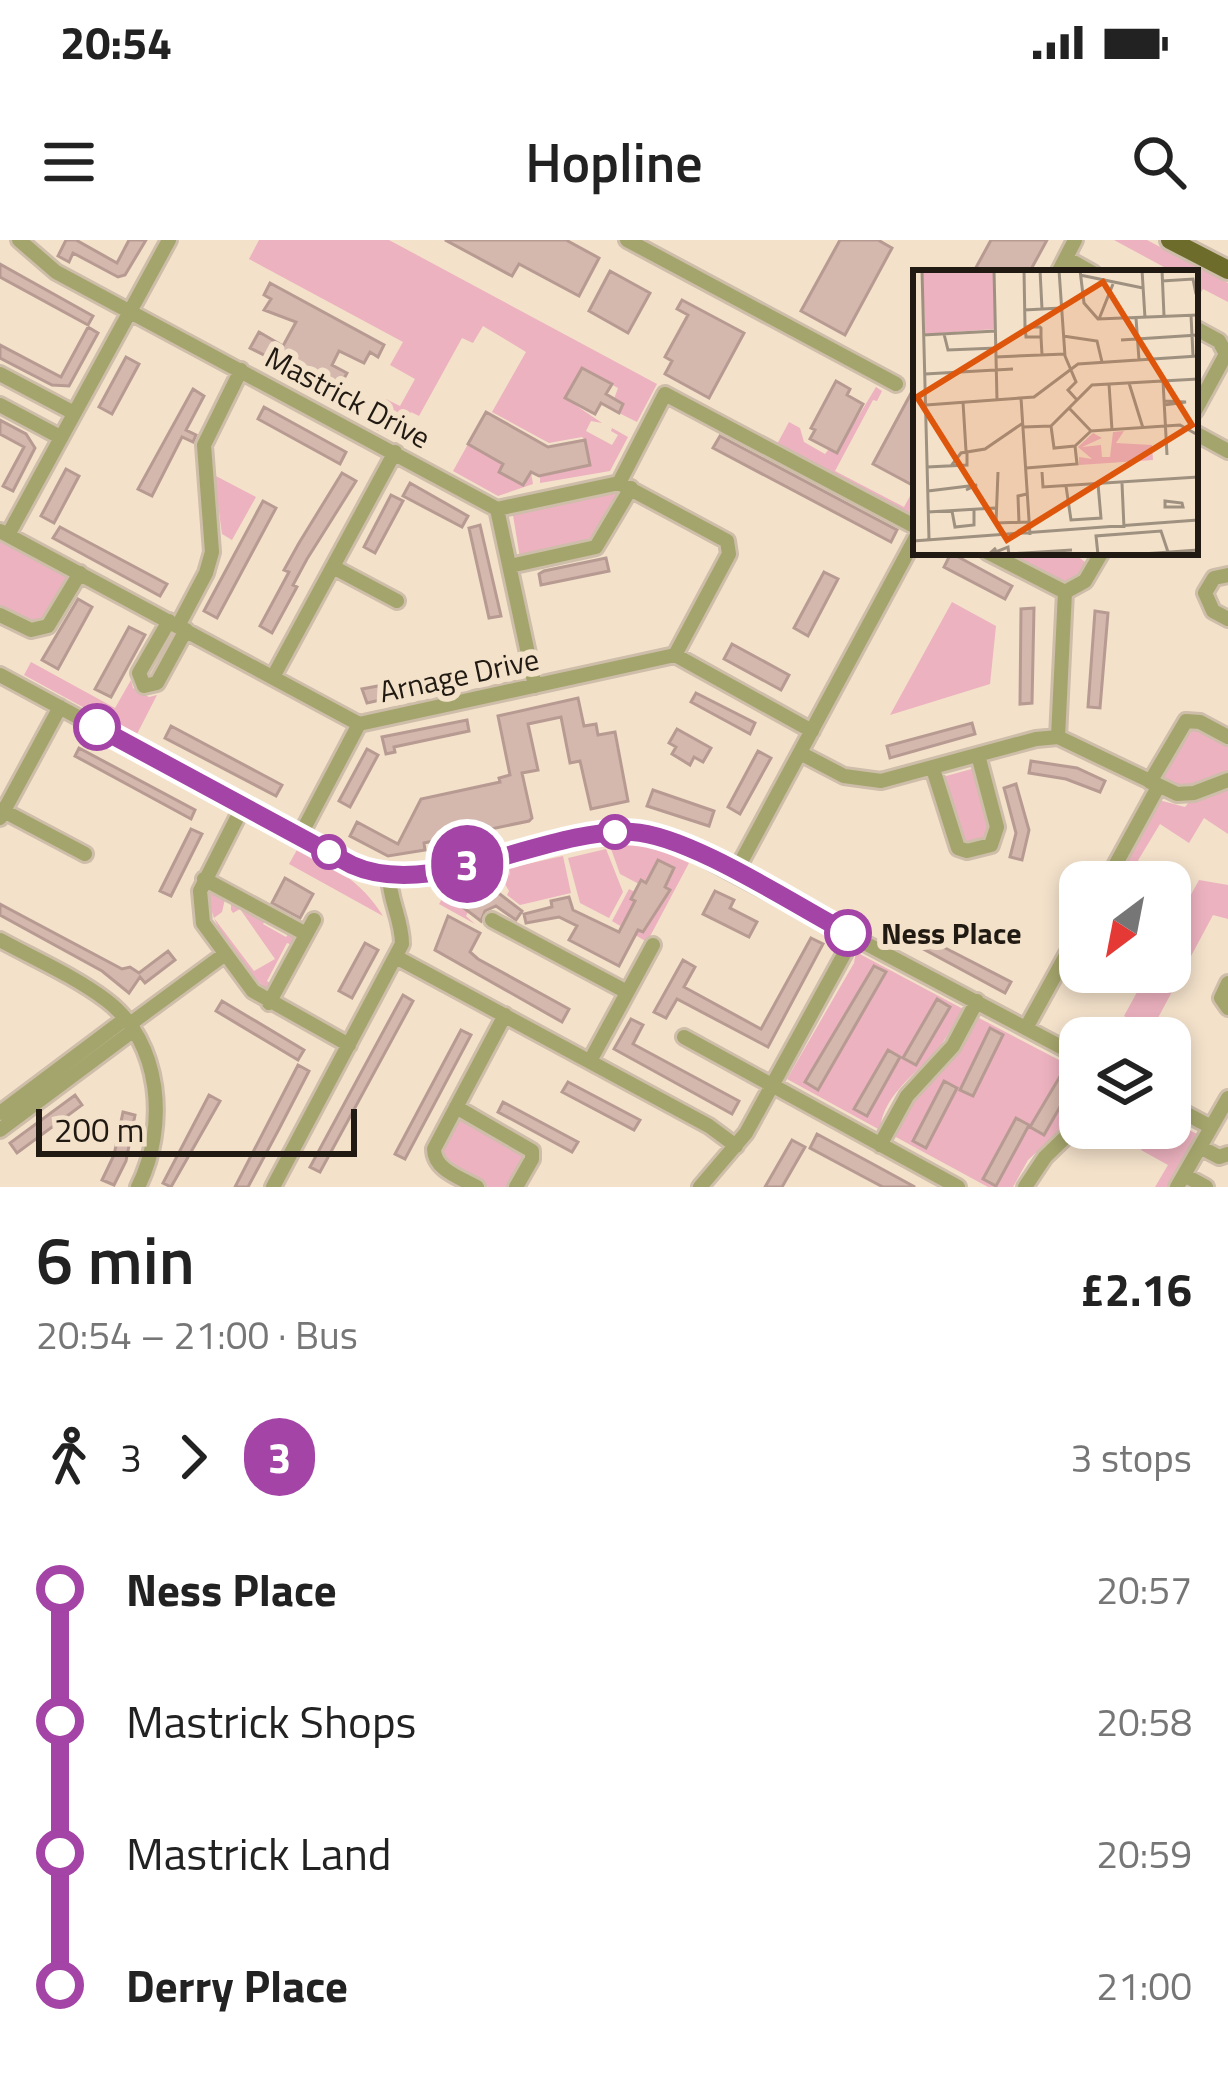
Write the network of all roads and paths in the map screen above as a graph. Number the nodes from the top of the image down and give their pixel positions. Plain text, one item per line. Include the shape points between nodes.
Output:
1 (19, 240) edge
2 (169, 240) edge
3 (627, 240) edge
4 (1076, 240) edge
5 (1170, 240) edge
6 (1196, 240) edge
7 (1228, 260) edge
8 (1062, 266) edge
9 (1228, 270) edge
10 (129, 311) junction
11 (1198, 330) edge
12 (241, 370) junction
13 (0, 374) edge
14 (896, 385) dead end
15 (0, 405) edge
16 (1198, 405) edge
17 (74, 413) junction
18 (1198, 435) edge
19 (60, 437) junction
20 (1228, 451) edge
21 (395, 452) junction
22 (625, 486) junction
23 (497, 509) junction
24 (913, 525) edge
25 (4, 532) edge
26 (913, 543) edge
27 (993, 555) edge
28 (1099, 556) edge
29 (510, 566) junction
30 (333, 567) junction
31 (80, 573) junction
32 (1228, 575) edge
33 (1065, 592) junction
34 (397, 601) dead end
35 (0, 615) edge
36 (1228, 619) edge
37 (178, 626) junction
38 (675, 655) junction
39 (0, 675) edge
40 (273, 677) junction
41 (535, 686) junction
42 (60, 707) junction
43 (359, 724) junction
44 (812, 731) junction
45 (1058, 737) junction
46 (1228, 737) edge
47 (800, 753) junction
48 (978, 755) junction
49 (933, 769) junction
50 (1228, 780) edge
51 (1154, 784) junction
52 (243, 806) junction
53 (1, 813) edge
54 (300, 836) junction
55 (85, 854) dead end
56 (1116, 861) edge
57 (735, 873) junction
58 (389, 875) junction
59 (204, 879) junction
60 (492, 920) dead end
61 (854, 936) junction
62 (0, 940) edge
63 (653, 945) dead end
64 (225, 954) junction
65 (396, 957) junction
66 (1059, 968) edge
67 (1228, 983) edge
68 (627, 992) junction
69 (976, 1001) junction
70 (269, 1003) junction
71 (1228, 1008) edge
72 (506, 1015) junction
73 (130, 1024) junction
74 (1026, 1028) junction
75 (685, 1037) dead end
76 (349, 1045) junction
77 (1059, 1046) edge
78 (590, 1061) junction
79 (773, 1087) junction
80 (1228, 1098) edge
81 (456, 1107) junction
82 (0, 1113) edge
83 (1191, 1116) edge
84 (1211, 1127) junction
85 (0, 1130) edge
86 (1059, 1143) edge
87 (880, 1145) junction
88 (736, 1146) junction
89 (1200, 1147) junction
90 (1228, 1154) edge
91 (1180, 1181) edge
92 (702, 1186) edge
93 (138, 1187) edge
94 (273, 1187) edge
95 (477, 1187) edge
96 (516, 1187) edge
97 (958, 1187) edge
98 (1025, 1187) edge
99 (1206, 1187) edge

1 - 10 street, Mastrick Drive via 56,272
2 - 10 street
3 - 14 street
4 - 8 street
5 - 9 main road
6 - 7 main road
10 - 12 street, Mastrick Drive
10 - 17 street
11 - 16 street via 1226,354
12 - 21 street, Mastrick Drive
12 - 37 street via 204,445 212,552
13 - 17 street
15 - 19 street
17 - 19 street
18 - 20 street
19 - 25 street
21 - 23 street, Mastrick Drive
21 - 30 street
22 - 23 street
22 - 24 street via 665,394
22 - 29 street via 596,547
22 - 38 street via 722,536 729,548
23 - 29 street
25 - 31 street, Arnage Drive
26 - 44 street
27 - 33 street
28 - 33 street via 1080,586
29 - 41 street
30 - 34 street
30 - 40 street
31 - 35 street via 40,631
31 - 37 street, Arnage Drive
32 - 36 street via 1214,578 1205,593
33 - 45 street
37 - 40 street, Arnage Drive
38 - 41 street, Arnage Drive
38 - 44 street
39 - 42 street
40 - 43 street, Arnage Drive
41 - 43 street, Arnage Drive
42 - 52 street
42 - 53 street
43 - 54 street
44 - 47 street
45 - 48 street
45 - 51 street
46 - 51 street via 1186,721
47 - 49 street via 868,781
47 - 57 street
48 - 49 street
48 - 49 street via 997,827 991,845 958,848
50 - 51 street via 1186,794
51 - 56 street
52 - 54 street
52 - 59 street
53 - 55 street
54 - 58 street
57 - 58 street via 680,844 604,832
57 - 61 street
58 - 65 street via 402,926
59 - 64 street via 203,923
59 - 70 street via 310,927
60 - 68 street
61 - 69 street
61 - 79 street
62 - 73 street via 107,1001
63 - 68 street
64 - 70 street
64 - 73 street
65 - 72 street
65 - 76 street
66 - 74 street
67 - 71 street via 1221,998
68 - 78 street
69 - 74 street
69 - 87 street
70 - 76 street
72 - 78 street
72 - 81 street
73 - 82 street
73 - 85 street
73 - 93 street via 148,1058 157,1107
74 - 77 street
75 - 79 street
76 - 94 street
78 - 88 street
79 - 87 street
79 - 88 street
80 - 84 street
81 - 95 street via 434,1158
81 - 96 street via 532,1151
83 - 84 street
84 - 89 street
86 - 98 street
87 - 97 street
88 - 92 street
89 - 90 street
89 - 91 street
91 - 99 street

